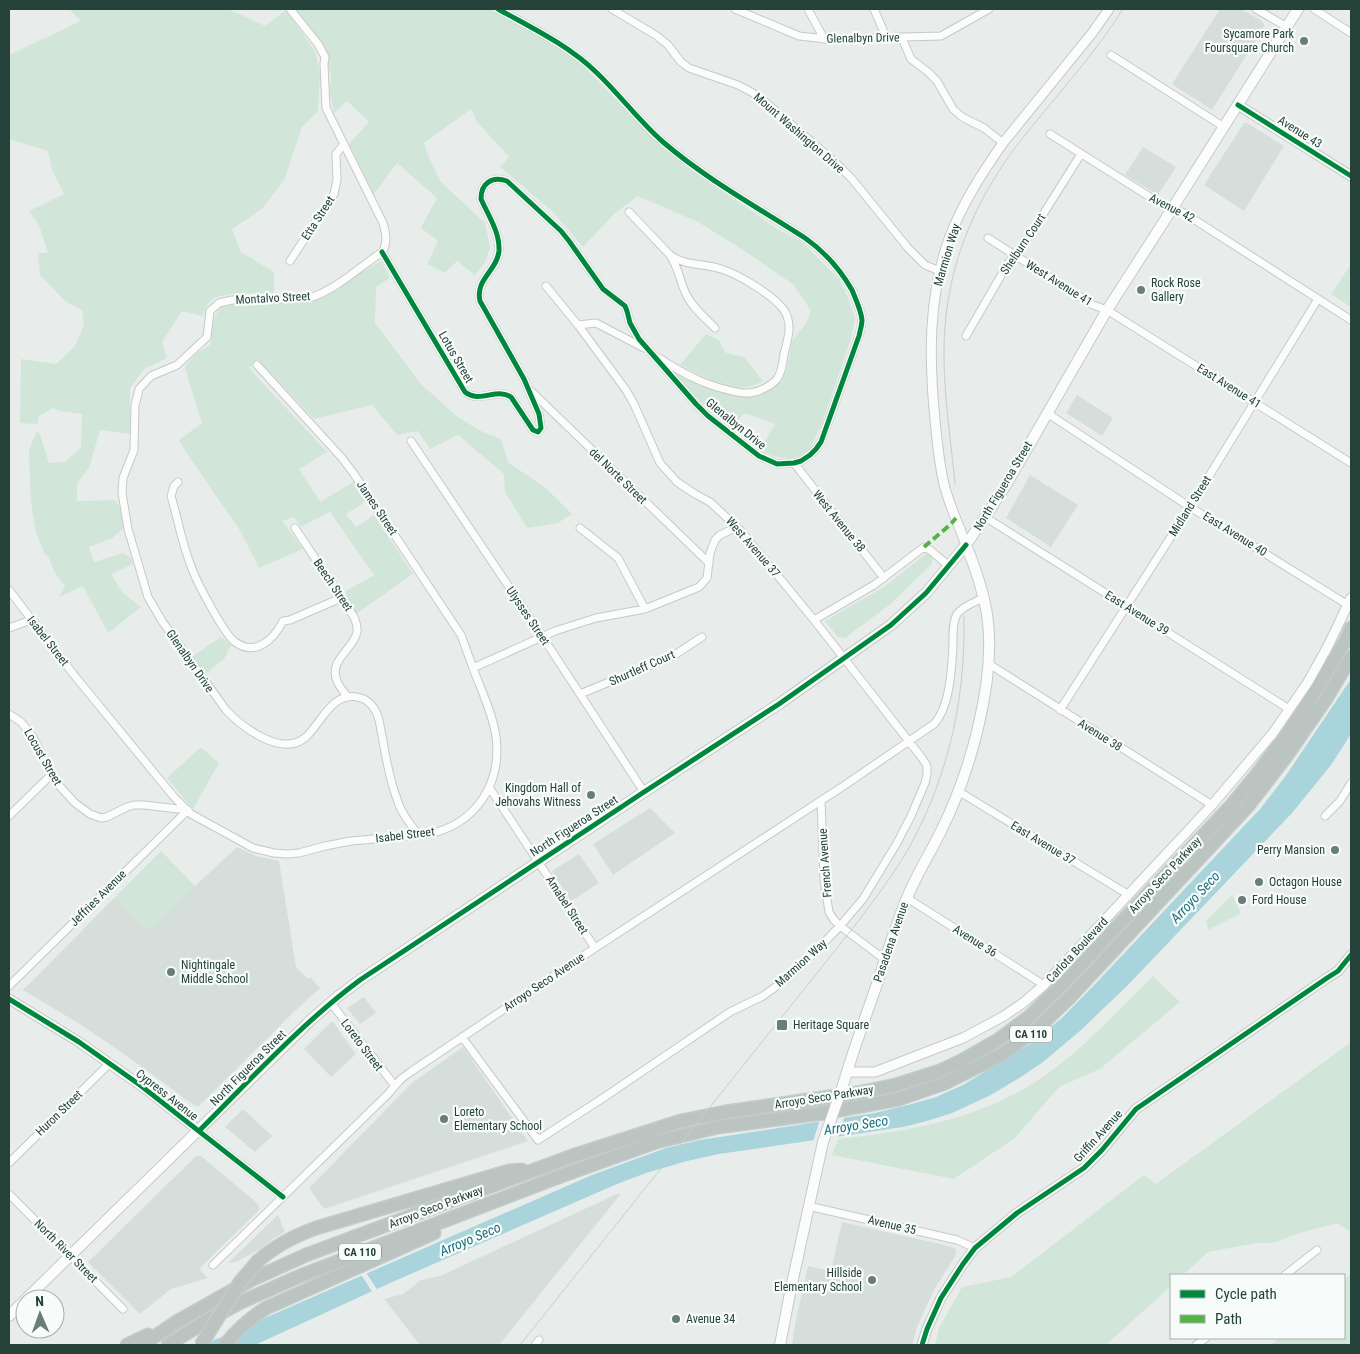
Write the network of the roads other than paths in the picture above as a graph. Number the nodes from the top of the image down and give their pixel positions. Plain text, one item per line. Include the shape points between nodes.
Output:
1 (290, 9) edge
2 (498, 9) edge
3 (612, 9) edge
4 (735, 9) edge
5 (808, 9) edge
6 (874, 9) edge
7 (989, 9) edge
8 (1109, 9) edge
9 (1256, 9) edge
10 (1298, 9) edge
11 (1314, 9) edge
12 (1287, 27) junction
13 (1351, 33) edge
14 (886, 37) junction
15 (902, 38) junction
16 (824, 39) junction
17 (1111, 55) dead end
18 (1238, 105) junction
19 (1224, 127) junction
20 (1050, 134) dead end
21 (1003, 143) junction
22 (344, 144) junction
23 (1081, 154) junction
24 (1351, 176) edge
25 (1172, 209) junction
26 (629, 212) dead end
27 (988, 238) dead end
28 (382, 252) junction
29 (670, 255) junction
30 (1015, 256) junction
31 (290, 261) dead end
32 (940, 271) junction
33 (546, 286) dead end
34 (1318, 299) junction
35 (1107, 310) junction
36 (1351, 320) edge
37 (578, 325) junction
38 (715, 328) dead end
39 (966, 336) dead end
40 (207, 337) joint
41 (649, 351) junction
42 (257, 366) dead end
43 (528, 388) junction
44 (1255, 402) junction
45 (1047, 413) junction
46 (538, 432) joint
47 (411, 441) dead end
48 (1351, 463) edge
49 (794, 464) junction
50 (178, 482) dead end
51 (1190, 506) junction
52 (986, 517) junction
53 (737, 527) junction
54 (295, 528) dead end
55 (580, 528) dead end
56 (966, 545) junction
57 (709, 563) junction
58 (949, 566) junction
59 (884, 578) junction
60 (9, 590) edge
61 (341, 598) junction
62 (983, 598) junction
63 (1350, 601) edge
64 (1126, 606) junction
65 (645, 608) junction
66 (31, 620) junction
67 (814, 620) junction
68 (9, 628) edge
69 (1351, 628) edge
70 (542, 636) junction
71 (702, 637) dead end
72 (1351, 657) edge
73 (844, 658) junction
74 (989, 664) junction
75 (473, 668) junction
76 (580, 694) junction
77 (348, 697) junction
78 (1289, 709) junction
79 (1060, 710) junction
80 (9, 714) edge
81 (909, 741) junction
82 (51, 775) junction
83 (1351, 783) edge
84 (489, 788) junction
85 (958, 791) junction
86 (644, 792) junction
87 (821, 801) junction
88 (1212, 805) junction
89 (188, 810) junction
90 (9, 816) edge
91 (1325, 816) dead end
92 (419, 834) junction
93 (538, 862) junction
94 (1129, 895) junction
95 (907, 898) junction
96 (840, 926) junction
97 (595, 948) junction
98 (1351, 955) edge
99 (884, 959) junction
100 (1044, 985) junction
101 (9, 986) edge
102 (9, 1000) edge
103 (331, 1003) junction
104 (462, 1037) junction
105 (109, 1064) junction
106 (847, 1072) junction
107 (395, 1086) junction
108 (198, 1131) junction
109 (9, 1163) edge
110 (539, 1168) junction
111 (561, 1176) junction
112 (9, 1194) edge
113 (283, 1197) junction
114 (808, 1206) junction
115 (975, 1248) junction
116 (1317, 1250) dead end
117 (71, 1256) junction
118 (213, 1265) dead end
119 (1286, 1274) edge
120 (37, 1289) edge
121 (123, 1309) dead end
122 (178, 1321) junction
123 (127, 1345) edge
124 (142, 1345) edge
125 (168, 1345) edge
126 (201, 1345) edge
127 (225, 1345) edge
128 (780, 1345) edge
129 (922, 1345) edge

1 - 22 street via 325,57 326,108
2 - 49 street via 581,58 662,141 707,176 817,246 845,278 861,313 859,336 821,442 810,455
3 - 32 street, Mount Washington Drive via 657,36 688,68 738,85 764,101 852,179 925,266
4 - 16 street, Glenalbyn Drive via 799,36
5 - 16 street
6 - 14 street
7 - 15 street, Glenalbyn Drive via 941,36
8 - 21 street, Marmion Way
9 - 12 street
10 - 12 main road, North Figueroa Street
11 - 13 street
12 - 18 main road, North Figueroa Street
14 - 15 street, Glenalbyn Drive
14 - 16 street, Glenalbyn Drive
15 - 21 street via 911,59 937,81 958,115 984,128
17 - 19 street
18 - 19 main road, North Figueroa Street
18 - 24 street, Avenue 43
19 - 25 main road, North Figueroa Street
20 - 23 street, Avenue 42
21 - 32 street, Marmion Way via 960,214
22 - 28 street via 385,229 386,246
22 - 31 street, Etta Street via 336,154 334,194
23 - 25 street, Avenue 42
23 - 30 street, Shelburn Court
25 - 34 street, Avenue 42 via 1184,213
25 - 35 main road, North Figueroa Street
26 - 29 street
27 - 30 street, West Avenue 41
28 - 40 street, Montalvo Street via 328,290 309,298 219,303 210,311
28 - 46 street, Lotus Street via 465,392 477,397 507,394 533,430
29 - 38 street via 690,301
29 - 41 street via 683,262 732,273 779,305 787,317 789,332 781,371 772,384 760,391 744,393 704,383
30 - 35 street, West Avenue 41 via 1093,305
30 - 39 street, Shelburn Court
32 - 56 street, Marmion Way via 931,328 932,387 944,486
33 - 37 street, West Avenue 37
34 - 36 street, Avenue 42
34 - 44 street, Midland Street
35 - 44 street, East Avenue 41
35 - 45 main road, North Figueroa Street
37 - 41 street via 596,323
37 - 53 street, West Avenue 37 via 626,390 660,463 676,482 710,502
40 - 77 street, Glenalbyn Drive via 177,365 151,376 139,389 135,405 134,450 123,478 122,493 128,529 148,597 220,703 234,719 255,734 280,743 300,741 337,700
41 - 43 street, Glenalbyn Drive via 634,332 625,306 603,289 561,231 507,181 490,180 482,188 480,199 496,230 499,251 494,266 479,288 480,301
41 - 49 street, Glenalbyn Drive via 696,404 733,436 768,461
42 - 75 street, James Street via 354,474 462,635
43 - 46 street, Glenalbyn Drive via 540,420
43 - 57 street, del Norte Street
44 - 48 street, East Avenue 41
44 - 51 street, Midland Street
45 - 51 street, East Avenue 40
45 - 52 main road, North Figueroa Street
47 - 70 street, Ulysses Street
49 - 59 street, West Avenue 38
50 - 61 street via 172,496 190,565 226,632 235,642 260,646 271,639 283,621
51 - 63 street, East Avenue 40
51 - 64 street, Midland Street
52 - 56 main road, North Figueroa Street
52 - 64 street, East Avenue 39
53 - 57 street via 715,540
53 - 67 street, West Avenue 37
54 - 61 street, Beech Street
55 - 65 street via 618,558
56 - 58 main road, North Figueroa Street
56 - 62 main road, Pasadena Avenue
57 - 65 street via 707,578 699,587
58 - 59 street via 924,547
58 - 73 main road, North Figueroa Street via 904,614
59 - 67 street
60 - 66 street, Isabel Street
61 - 77 street, Beech Street via 357,626 357,634 341,656 335,673
62 - 74 main road, Pasadena Avenue via 988,625
62 - 81 street via 964,608 954,621 952,660 939,718
63 - 78 street, Carlota Boulevard via 1308,682
64 - 78 street, East Avenue 39
64 - 79 street, Midland Street
65 - 70 street via 576,624
66 - 68 street
66 - 89 street, Isabel Street via 174,797
67 - 73 street, West Avenue 37
69 - 110 highway, Arroyo Seco Parkway / CA 110 via 1298,719 1245,790 1061,986 1030,1016 998,1040 940,1071 896,1085 681,1121
70 - 75 street
70 - 76 street, Ulysses Street
71 - 76 street, Shurtleff Court via 672,656
72 - 111 highway, Arroyo Seco Parkway / CA 110 via 1286,758 1248,806 1071,996 1038,1028 1001,1055 945,1083 899,1099 718,1127 656,1142
73 - 81 street, West Avenue 37
73 - 86 main road, North Figueroa Street
74 - 79 street, Avenue 38
74 - 85 main road, Pasadena Avenue via 980,718
75 - 84 street, Isabel Street via 496,737 496,762
76 - 86 street, Ulysses Street
77 - 92 street via 363,699 375,709 397,801
78 - 88 street, Carlota Boulevard via 1273,733
79 - 88 street, Avenue 38
80 - 82 street, Locust Street via 21,722 33,737
81 - 87 street, Arroyo Seco Avenue
81 - 96 street, Marmion Way via 927,766 925,783 911,816 878,874 863,899
82 - 89 street, Locust Street via 75,803 95,816 108,817 127,807 144,804
82 - 90 street
83 - 91 street
84 - 92 street, Isabel Street via 477,807 460,822 440,831
84 - 93 street, Amabel Street
85 - 94 street, East Avenue 37
85 - 95 main road, Pasadena Avenue
86 - 93 main road, North Figueroa Street
87 - 96 street, French Avenue via 826,898 829,912
87 - 97 street, Arroyo Seco Avenue
88 - 94 street, Carlota Boulevard
89 - 92 street, Isabel Street via 253,848 274,853 299,853 325,846
89 - 101 street, Jeffries Avenue
93 - 97 street, Amabel Street
93 - 103 main road, North Figueroa Street via 360,980
94 - 100 street, Carlota Boulevard
95 - 99 main road, Pasadena Avenue
95 - 100 street, Avenue 36
96 - 99 street, French Avenue
96 - 104 street, Marmion Way via 785,980 763,996 730,1012 538,1140
97 - 104 street, Arroyo Seco Avenue
98 - 115 street, Griffin Avenue via 1338,971 1136,1109 1084,1168 1017,1213
99 - 106 main road, Pasadena Avenue
100 - 106 street, Carlota Boulevard via 1004,1016 963,1038 875,1072
102 - 105 street, Cypress Avenue
103 - 107 street, Loreto Street
103 - 108 main road, North Figueroa Street
104 - 107 street, Arroyo Seco Avenue
105 - 108 street, Cypress Avenue
105 - 109 street, Huron Street
106 - 114 main road, Pasadena Avenue, bridge via 823,1142
107 - 113 street, Arroyo Seco Avenue
108 - 113 street, Cypress Avenue
108 - 117 main road, North Figueroa Street
110 - 122 highway, Arroyo Seco Parkway / CA 110 via 306,1255 251,1280
110 - 126 highway, bridge via 509,1171 298,1234 258,1261 240,1282
111 - 125 highway, Arroyo Seco Parkway / CA 110 via 300,1276 239,1304
111 - 127 highway via 266,1308 248,1320
112 - 117 street, North River Street
113 - 118 street, Arroyo Seco Avenue
114 - 115 street, Avenue 35 via 958,1240
114 - 128 main road, Pasadena Avenue
115 - 129 street, Griffin Avenue via 941,1298
116 - 119 street
117 - 120 main road, North Figueroa Street
117 - 121 street, North River Street
122 - 123 highway
122 - 124 highway, Arroyo Seco Parkway / CA 110

